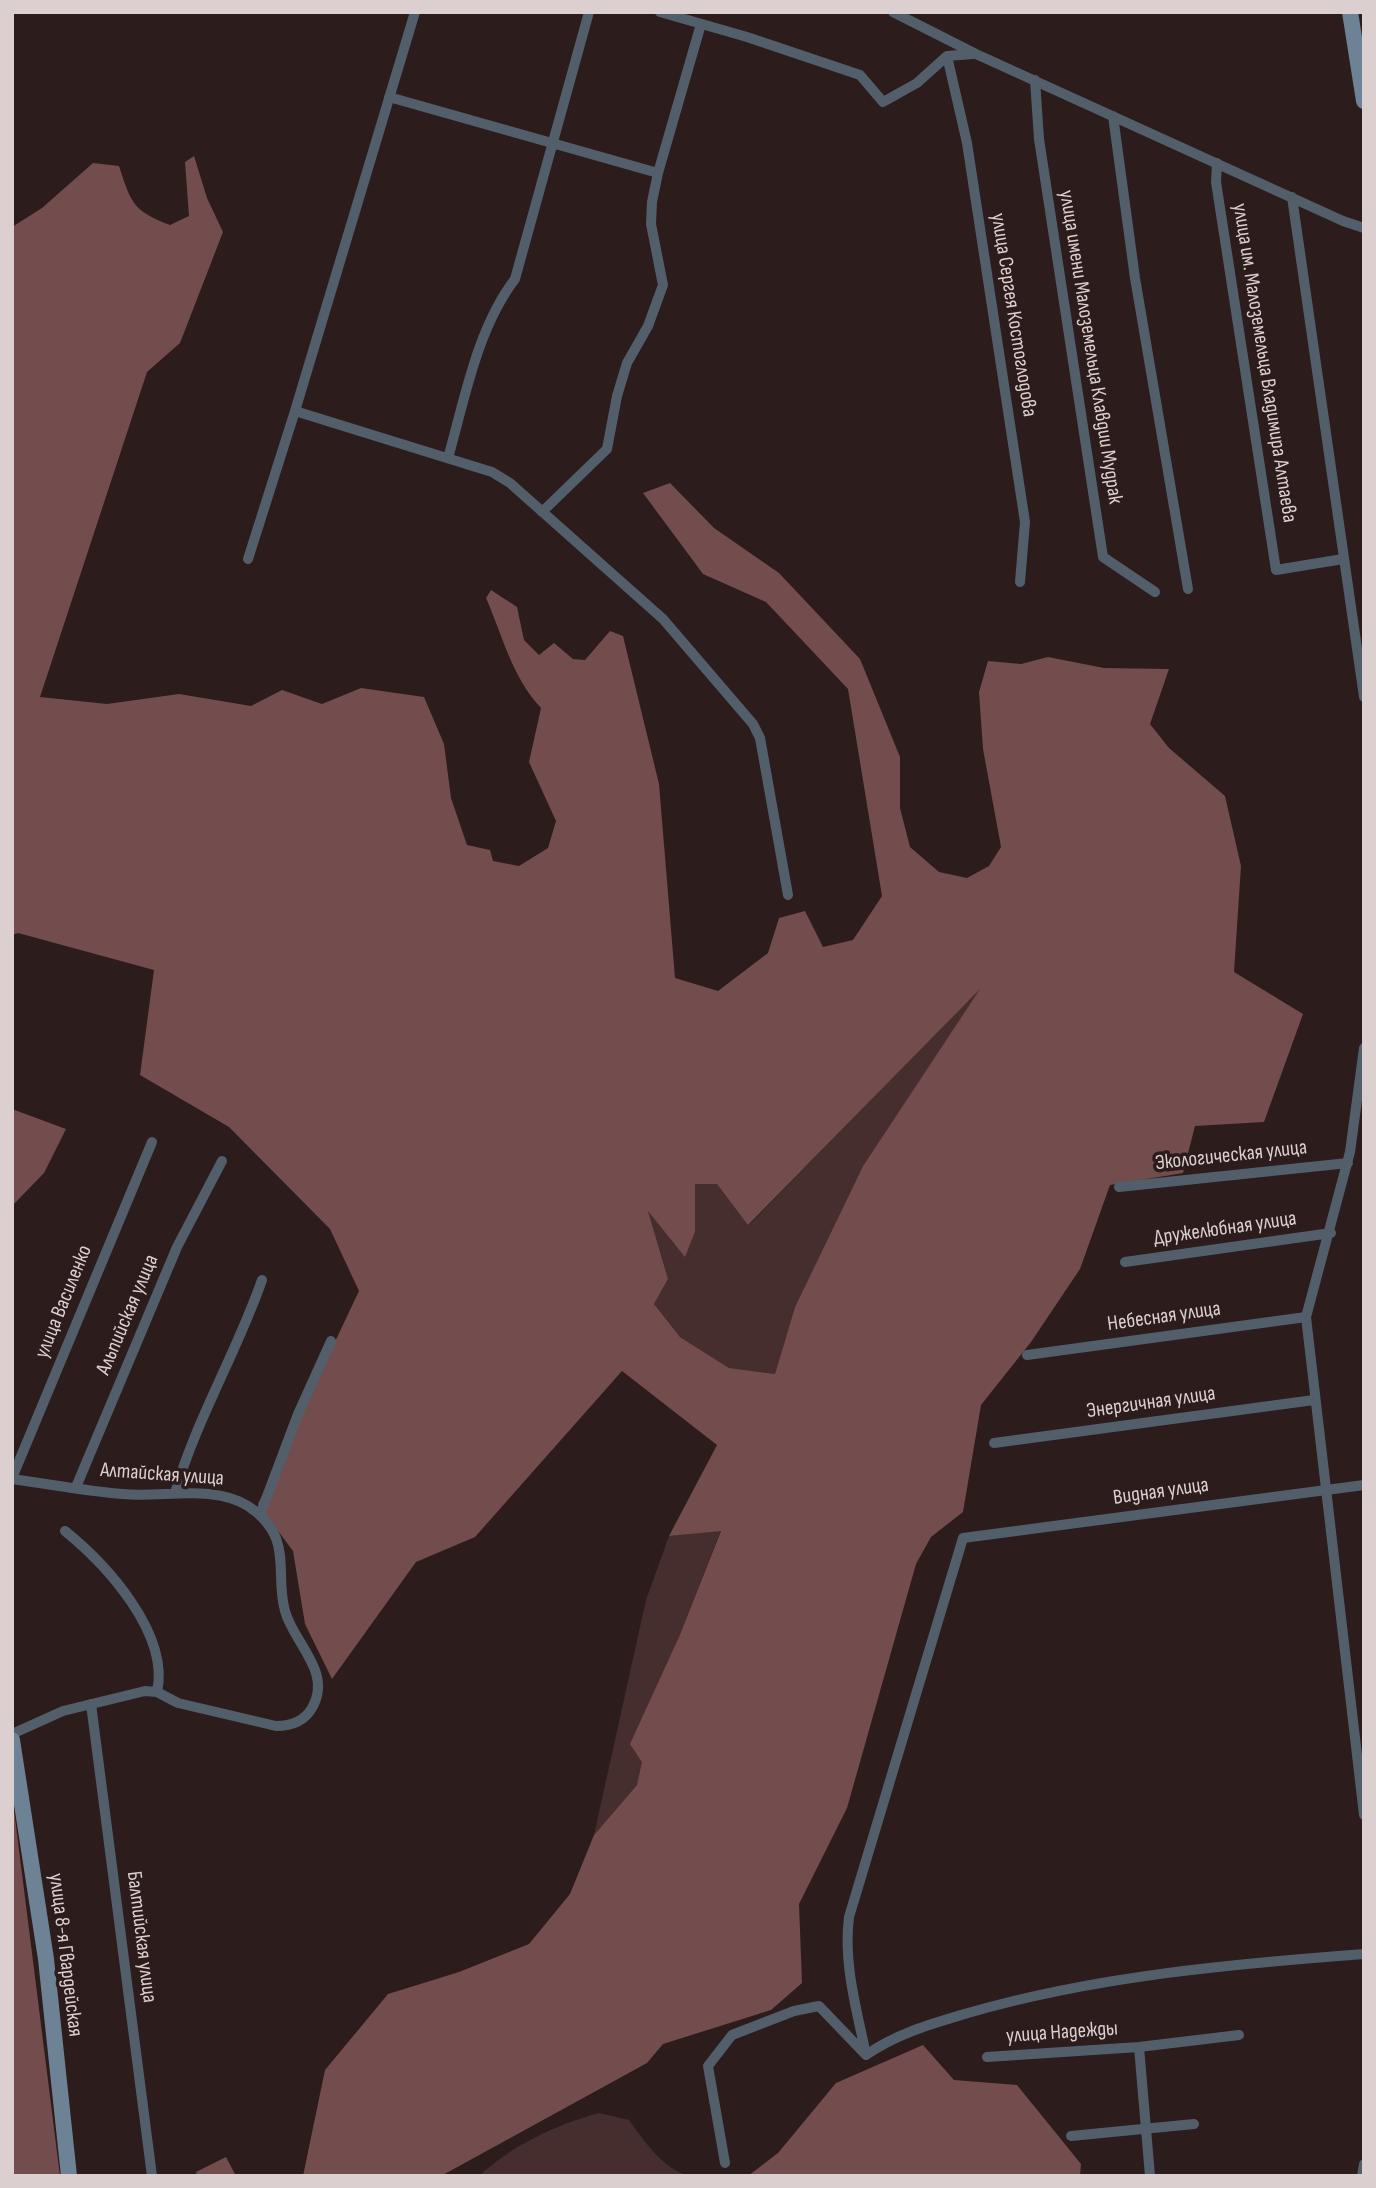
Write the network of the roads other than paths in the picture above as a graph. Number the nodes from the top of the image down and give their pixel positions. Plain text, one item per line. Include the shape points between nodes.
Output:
1 (415, 12) edge
2 (589, 12) edge
3 (660, 12) edge
4 (893, 12) edge
5 (1350, 12) edge
6 (701, 24) junction
7 (976, 54) junction
8 (947, 56) junction
9 (1035, 80) junction
10 (389, 97) junction
11 (1364, 101) edge
12 (1113, 116) junction
13 (552, 144) junction
14 (1217, 163) junction
15 (657, 173) junction
16 (1292, 197) junction
17 (1364, 228) edge
18 (295, 411) junction
19 (448, 458) junction
20 (542, 512) junction
21 (248, 559) dead end
22 (1343, 559) junction
23 (1020, 582) dead end
24 (1188, 589) dead end
25 (1155, 592) dead end
26 (1364, 698) edge
27 (788, 895) dead end
28 (1364, 1048) edge
29 (152, 1142) dead end
30 (222, 1161) dead end
31 (1348, 1163) junction
32 (1119, 1188) dead end
33 (1331, 1233) junction
34 (1125, 1262) dead end
35 (262, 1280) dead end
36 (1306, 1317) junction
37 (331, 1341) dead end
38 (1027, 1355) dead end
39 (1314, 1400) junction
40 (994, 1443) dead end
41 (12, 1478) edge
42 (1364, 1485) edge
43 (76, 1487) junction
44 (1324, 1489) junction
45 (175, 1493) junction
46 (260, 1515) junction
47 (65, 1531) dead end
48 (157, 1692) junction
49 (91, 1704) junction
50 (12, 1734) edge
51 (12, 1741) edge
52 (1364, 1815) edge
53 (1364, 1954) edge
54 (1239, 2035) dead end
55 (1139, 2047) junction
56 (866, 2055) junction
57 (987, 2057) dead end
58 (1194, 2124) dead end
59 (1145, 2129) junction
60 (1071, 2136) dead end
61 (725, 2163) dead end
62 (1364, 2164) edge
63 (69, 2176) edge
64 (152, 2176) edge
65 (1150, 2176) edge
66 (1362, 2176) edge

1 - 10 street
2 - 13 street
3 - 6 street
4 - 7 street
5 - 11 street
6 - 8 street via 860,75 883,102 917,83
6 - 15 street
7 - 8 street
7 - 9 street
8 - 23 street, улица Сергея Костоглодова via 967,143 1025,522
9 - 12 street
9 - 25 street, улица имени Малоземельца Клавдии Мудрак via 1039,139 1103,557
10 - 13 street
10 - 18 street
12 - 14 street
12 - 24 street via 1135,278
13 - 15 street
13 - 19 street via 515,279 487,330
14 - 16 street
14 - 22 street, улица им. Малоземельца Владимира Алтаева via 1216,182 1276,570
15 - 20 street via 652,224 663,285 648,326 627,363 607,449
16 - 17 street
16 - 22 street
18 - 19 street
18 - 21 street
19 - 20 street via 492,472
20 - 27 street via 663,619 753,724 760,738
22 - 26 street
28 - 31 street
29 - 41 street, улица Василенко
30 - 43 street, Альпийская улица via 177,1247
31 - 32 street, Экологическая улица
31 - 33 street
33 - 34 street, Дружелюбная улица
33 - 36 street
35 - 45 street
36 - 38 street, Небесная улица
36 - 39 street
37 - 46 street
39 - 40 street, Энергичная улица
39 - 44 street
41 - 43 street, Алтайская улица
42 - 44 street, Видная улица
43 - 45 street, Алтайская улица via 130,1495
44 - 52 street
44 - 56 street, Видная улица via 963,1538 849,1917 849,1969
45 - 46 street, Алтайская улица via 233,1499
46 - 48 street via 282,1554 285,1613 316,1670 317,1698 310,1712 290,1726 276,1726 178,1703
47 - 48 street via 90,1551 127,1597 159,1661
48 - 49 street
49 - 50 street via 49,1716
49 - 64 street, Балтийская улица
51 - 63 street, улица 8-я Гвардейская via 46,1959
53 - 56 street via 1134,1978 1030,1995 904,2032
54 - 55 street, улица Надежды
55 - 57 street, улица Надежды
55 - 59 street, улица Надежды
56 - 61 street via 819,2006 732,2035 708,2066
58 - 59 street
59 - 60 street
59 - 65 street, улица Надежды
62 - 66 street

